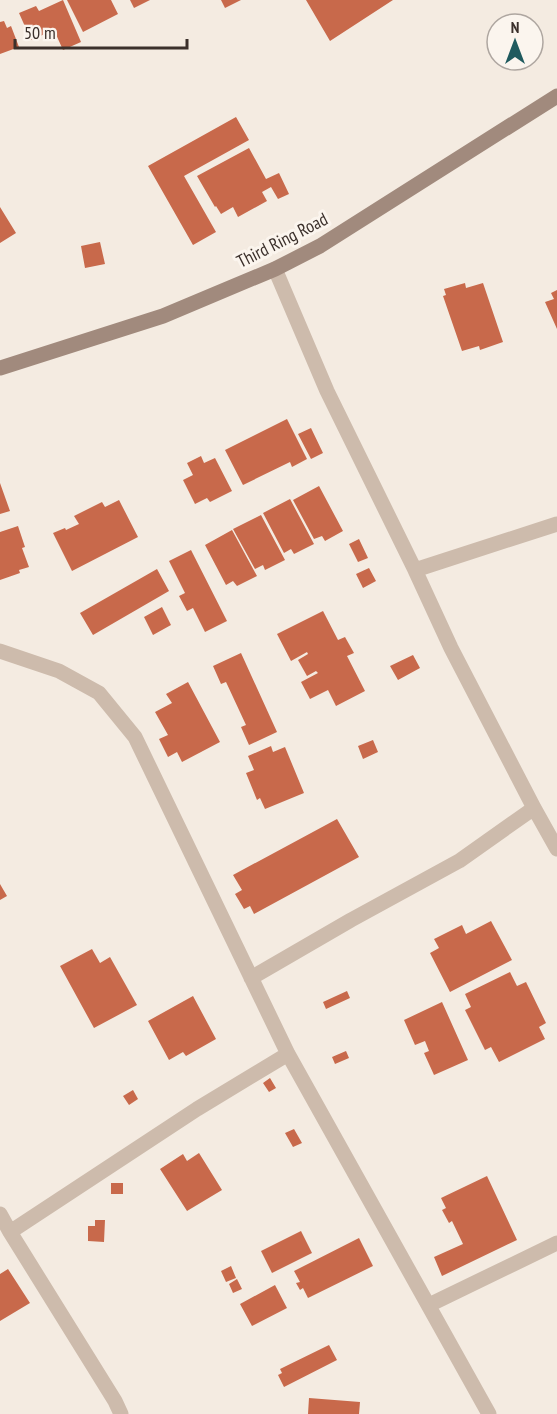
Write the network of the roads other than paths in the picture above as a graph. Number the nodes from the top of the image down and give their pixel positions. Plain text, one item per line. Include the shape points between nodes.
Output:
1 (557, 96) edge
2 (275, 269) junction
3 (0, 368) edge
4 (557, 524) edge
5 (415, 570) junction
6 (0, 651) edge
7 (534, 808) junction
8 (557, 849) edge
9 (251, 978) junction
10 (288, 1054) junction
11 (0, 1214) edge
12 (10, 1232) junction
13 (557, 1243) edge
14 (429, 1305) junction
15 (121, 1414) edge
16 (489, 1414) edge

1 - 2 street, Third Ring Road via 320,246
2 - 3 street, Third Ring Road via 163,316
2 - 5 street via 327,391
4 - 5 street
5 - 7 street
6 - 9 street via 59,671 99,693 135,736
7 - 8 street
7 - 9 street via 459,861
9 - 10 street
10 - 12 street
10 - 14 street
11 - 12 street
12 - 15 street
13 - 14 street
14 - 16 street

